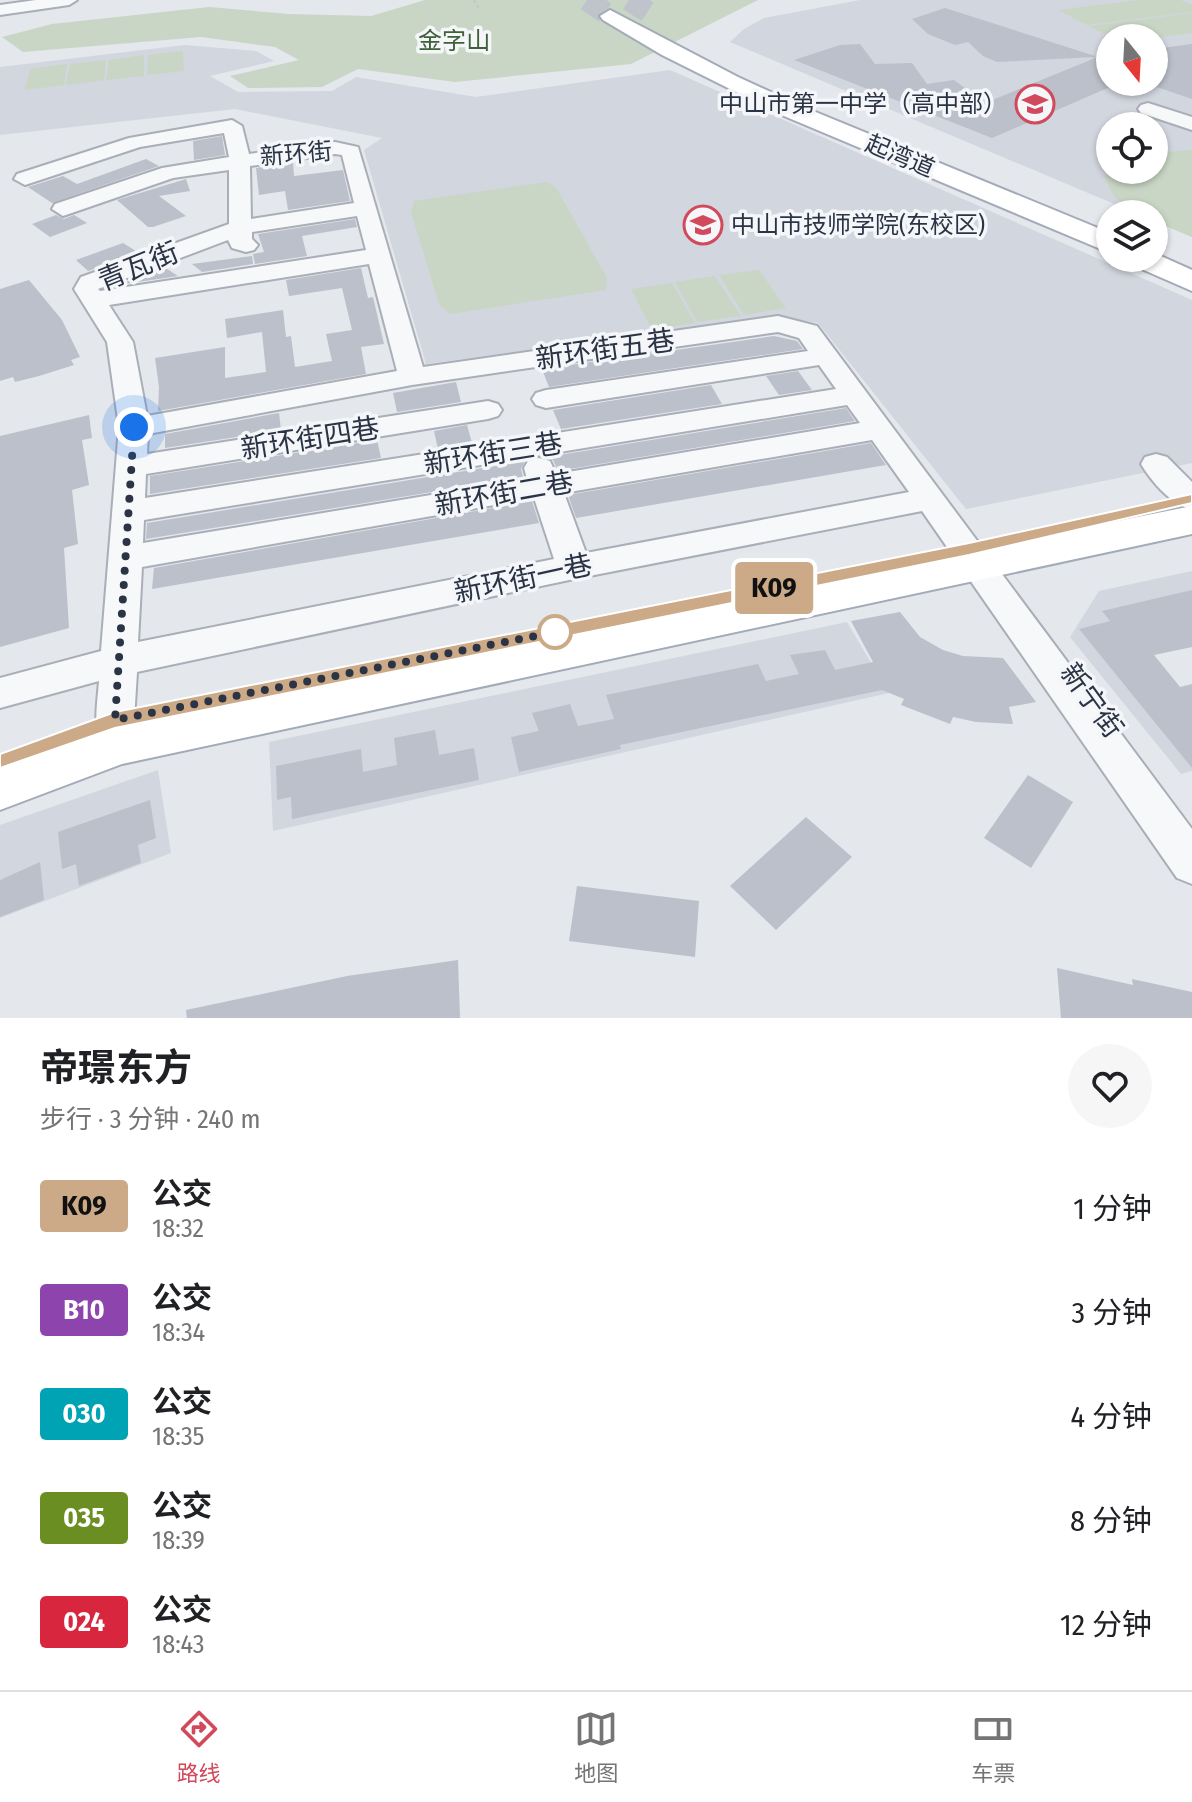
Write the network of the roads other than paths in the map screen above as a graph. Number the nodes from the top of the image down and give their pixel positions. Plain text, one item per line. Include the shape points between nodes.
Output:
1 (69, 0) edge
2 (0, 10) edge
3 (648, 12) tunnel mouth
4 (610, 16) tunnel mouth
5 (688, 38) junction
6 (658, 47) junction
7 (1148, 109) dead end
8 (1192, 124) edge
9 (238, 151) junction
10 (25, 179) dead end
11 (62, 198) dead end
12 (369, 217) junction
13 (1096, 220) edge
14 (240, 228) junction
15 (1096, 238) edge
16 (1168, 251) edge
17 (379, 255) junction
18 (1192, 262) edge
19 (1168, 271) edge
20 (1192, 282) edge
21 (93, 300) junction
22 (826, 356) junction
23 (534, 359) junction
24 (477, 367) junction
25 (412, 377) junction
26 (855, 395) junction
27 (546, 399) junction
28 (488, 410) junction
29 (134, 427) junction
30 (880, 429) junction
31 (531, 447) junction
32 (1156, 464) dead end
33 (132, 466) junction
34 (545, 486) junction
35 (928, 499) junction
36 (1192, 499) edge
37 (130, 511) junction
38 (1192, 520) edge
39 (980, 556) junction
40 (128, 557) junction
41 (574, 567) junction
42 (118, 661) junction
43 (0, 693) edge
44 (116, 732) junction
45 (0, 760) edge
46 (0, 788) edge
47 (1192, 837) edge
48 (1192, 864) edge

1 - 2 street
3 - 5 main road, 起湾道
4 - 6 main road, 起湾道
5 - 6 main road
5 - 13 main road, 起湾道
6 - 15 main road, 起湾道
7 - 8 street
9 - 10 street via 232,126 189,131 94,154
9 - 11 street, 新环街
9 - 12 street, 新环街 via 351,151
9 - 14 street
12 - 14 street, 青瓦街
12 - 17 street, 新环街
14 - 21 street, 青瓦街 via 90,282 86,289
16 - 18 main road
17 - 21 street
17 - 25 street, 新环街
19 - 20 main road
21 - 29 street, 青瓦街 via 120,342
22 - 23 street, 新环街五巷 via 808,332 778,324
22 - 26 street, 新环街五巷
22 - 27 street
23 - 24 street, 新环街五巷
23 - 27 street
24 - 25 street, 新环街五巷
24 - 28 street
25 - 29 street, 新环街五巷
26 - 30 street, 新环街五巷
26 - 31 street, 新环街三巷
27 - 31 street via 554,424
28 - 31 street via 494,434
28 - 33 street, 新环街四巷
29 - 33 street, 青瓦街
30 - 34 street, 新环街二巷
30 - 35 street, 新环街五巷
31 - 34 street
31 - 37 street, 新环街三巷
32 - 36 street
33 - 37 street, 青瓦街
34 - 40 street, 新环街二巷
34 - 41 street
35 - 39 street, 新环街五巷
35 - 41 street, 新环街一巷
36 - 39 main road
37 - 40 street, 青瓦街
38 - 39 main road
39 - 44 main road
39 - 47 street, 新宁街
39 - 48 street
40 - 42 street, 青瓦街
41 - 42 street, 新环街一巷
42 - 43 street, 新环街一巷
42 - 44 street, 青瓦街
44 - 45 main road
44 - 46 main road

